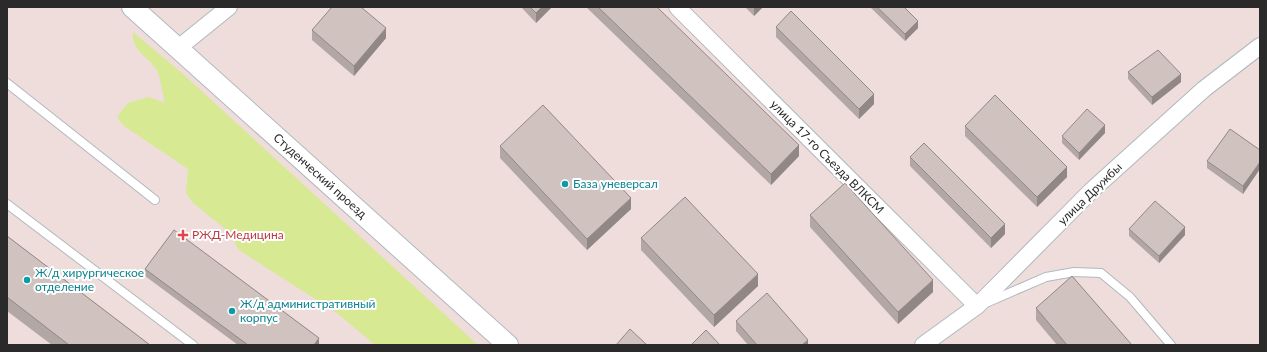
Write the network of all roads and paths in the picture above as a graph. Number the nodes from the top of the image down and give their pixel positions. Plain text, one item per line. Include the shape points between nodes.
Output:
1 (132, 7) edge
2 (229, 7) edge
3 (677, 7) edge
4 (1260, 46) edge
5 (177, 49) junction
6 (7, 83) edge
7 (155, 200) dead end
8 (7, 204) edge
9 (978, 306) junction
10 (193, 345) edge
11 (508, 345) edge
12 (923, 345) edge
13 (1171, 345) edge

1 - 5 street, Студенческий проезд
2 - 5 street
3 - 9 street, улица 17-го Съезда ВЛКСМ
4 - 9 street, улица Дружбы via 1204,89 1091,191
5 - 11 street, Студенческий проезд
6 - 7 lane
8 - 10 lane
9 - 12 street, улица Дружбы
9 - 13 lane via 1046,277 1074,272 1101,273 1130,297

